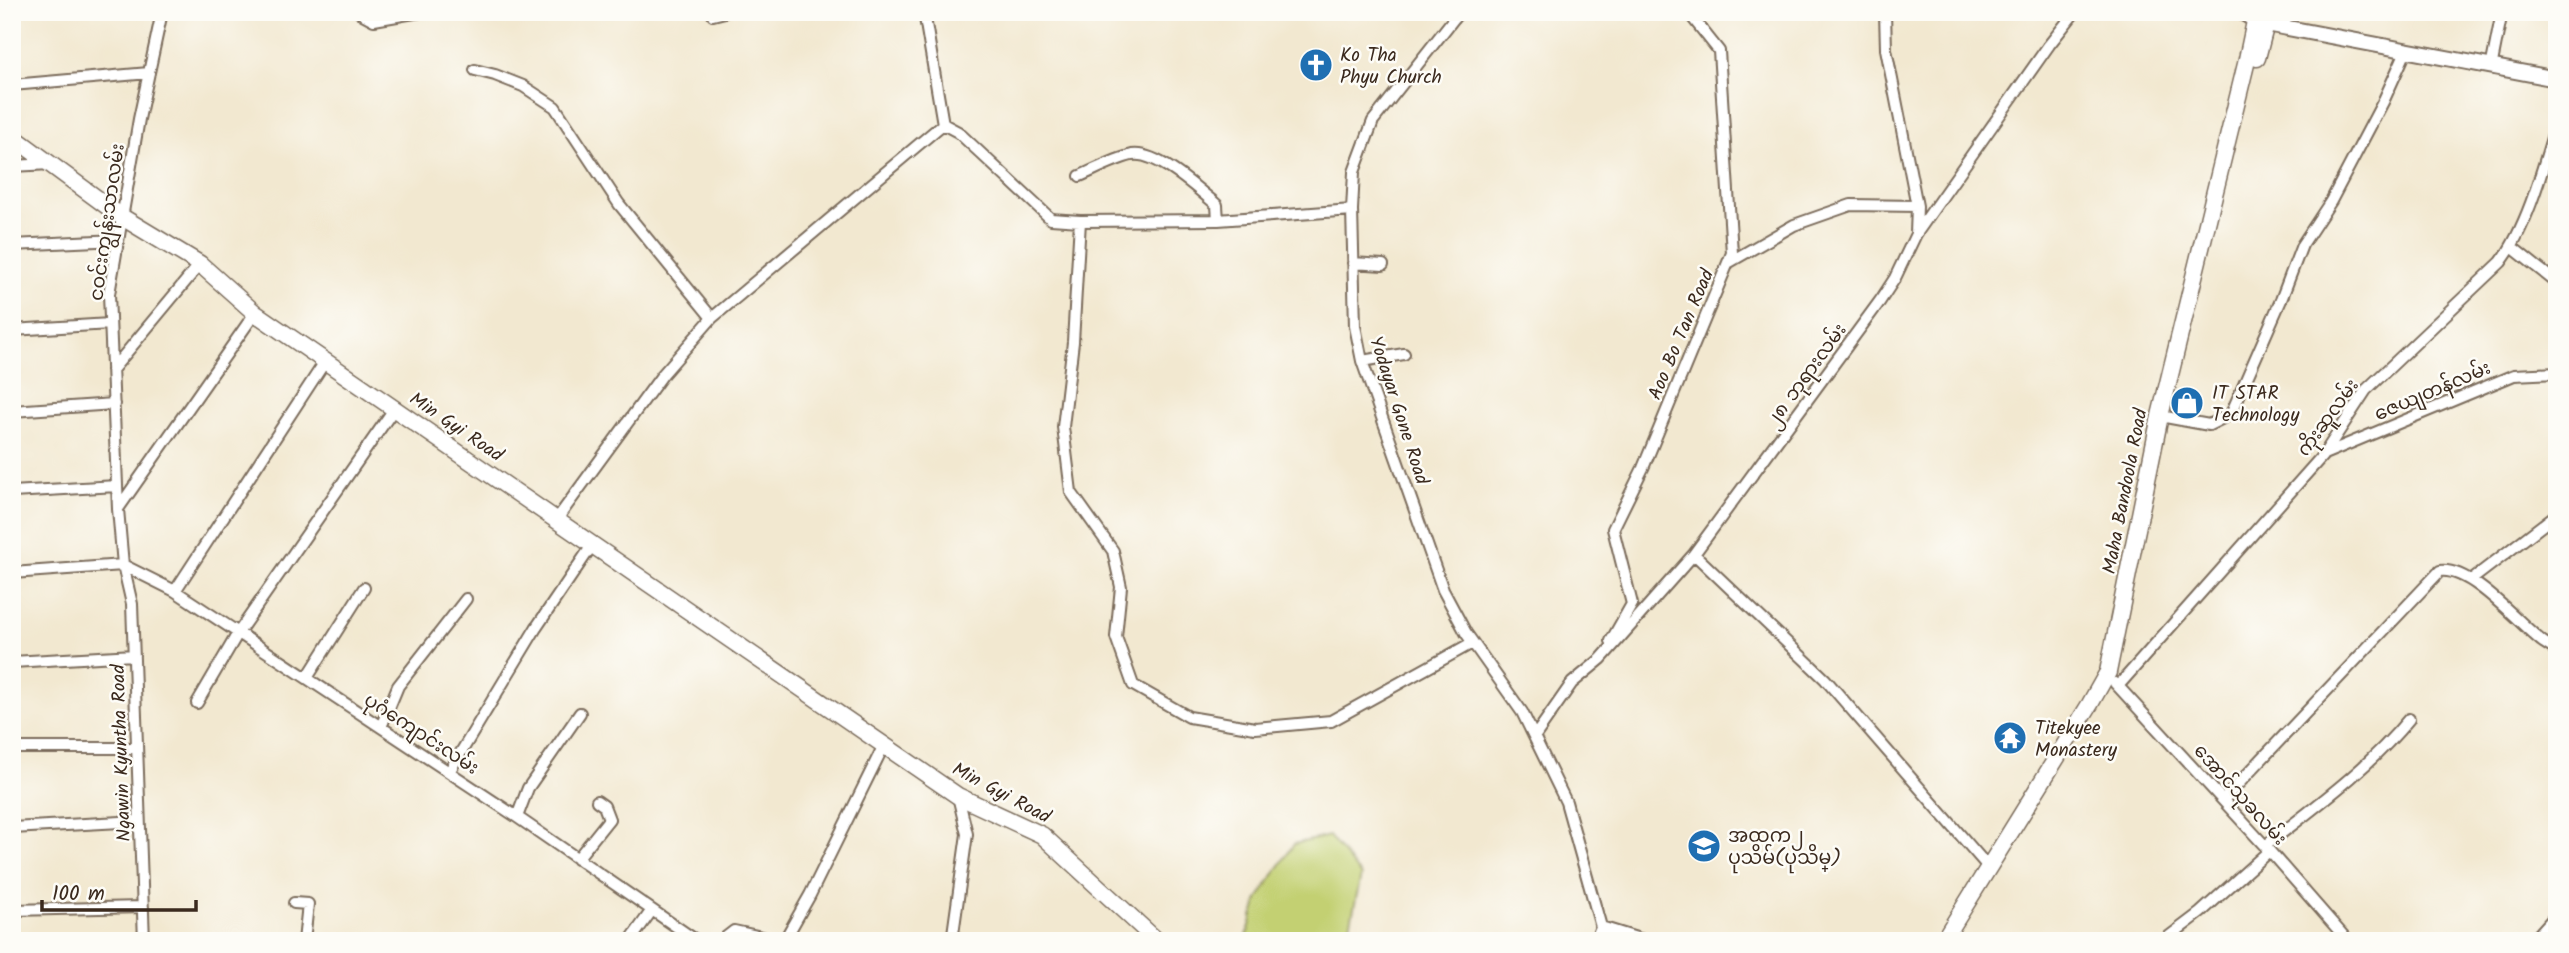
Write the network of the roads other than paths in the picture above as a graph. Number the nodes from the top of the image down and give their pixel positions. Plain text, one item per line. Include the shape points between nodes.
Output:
1 (162, 12) edge
2 (359, 12) edge
3 (420, 12) edge
4 (712, 12) edge
5 (725, 12) edge
6 (924, 12) edge
7 (1459, 12) edge
8 (1688, 12) edge
9 (1885, 12) edge
10 (2075, 12) edge
11 (2238, 12) edge
12 (2502, 12) edge
13 (2261, 17) edge
14 (2407, 49) junction
15 (2491, 68) junction
16 (475, 69) dead end
17 (149, 73) junction
18 (2557, 79) edge
19 (12, 85) edge
20 (2557, 121) edge
21 (943, 124) junction
22 (12, 136) edge
23 (53, 164) junction
24 (12, 166) edge
25 (1080, 176) dead end
26 (1917, 206) junction
27 (1352, 210) junction
28 (122, 217) junction
29 (1218, 220) junction
30 (1080, 221) junction
31 (1916, 234) junction
32 (118, 240) junction
33 (12, 245) edge
34 (2512, 247) junction
35 (1353, 263) junction
36 (1728, 263) junction
37 (200, 264) junction
38 (1383, 265) dead end
39 (2557, 283) edge
40 (255, 313) junction
41 (712, 318) junction
42 (110, 324) junction
43 (12, 330) edge
44 (1404, 355) dead end
45 (326, 360) junction
46 (1362, 360) junction
47 (112, 370) junction
48 (2557, 373) edge
49 (114, 404) junction
50 (394, 409) junction
51 (12, 411) edge
52 (2165, 417) junction
53 (2324, 454) junction
54 (117, 486) junction
55 (12, 492) edge
56 (118, 509) junction
57 (2557, 514) edge
58 (557, 519) junction
59 (593, 544) junction
60 (1694, 554) junction
61 (123, 565) junction
62 (12, 573) edge
63 (2471, 580) junction
64 (364, 588) dead end
65 (175, 591) junction
66 (466, 600) dead end
67 (238, 633) junction
68 (1472, 643) junction
69 (2557, 647) edge
70 (134, 654) junction
71 (1601, 659) junction
72 (12, 662) edge
73 (307, 678) junction
74 (2113, 680) junction
75 (197, 703) dead end
76 (580, 713) dead end
77 (2409, 719) dead end
78 (381, 727) junction
79 (1535, 736) junction
80 (885, 743) junction
81 (137, 747) junction
82 (12, 748) edge
83 (449, 772) junction
84 (958, 796) junction
85 (2223, 800) junction
86 (597, 801) dead end
87 (517, 817) junction
88 (139, 821) junction
89 (12, 828) edge
90 (2267, 848) junction
91 (577, 859) junction
92 (1989, 868) junction
93 (294, 902) dead end
94 (143, 907) junction
95 (12, 910) edge
96 (652, 910) junction
97 (2557, 914) edge
98 (1601, 927) junction
99 (2341, 938) edge
100 (144, 941) edge
101 (303, 941) edge
102 (630, 941) edge
103 (697, 941) edge
104 (721, 941) edge
105 (782, 941) edge
106 (952, 941) edge
107 (1157, 941) edge
108 (1595, 941) edge
109 (1646, 941) edge
110 (1943, 941) edge
111 (1954, 941) edge
112 (2163, 941) edge
113 (2533, 941) edge

1 - 17 street, ငဝင်းကျွန်းသာလမ်း
2 - 3 street via 374,20
4 - 5 street
6 - 21 street
7 - 27 street, Yodayar Gone Road via 1373,121 1354,172
8 - 36 street, Aoo Bo Tan Road via 1719,51 1732,253
9 - 26 street via 1886,49
10 - 31 street, ၂၈ ဘုရားလမ်း
11 - 13 street
12 - 15 street
13 - 14 street
13 - 52 main road, Maha Bandoola Road via 2246,64
14 - 15 street
14 - 52 street via 2331,201 2302,245 2231,414 2209,425
15 - 18 street
16 - 41 street via 523,86 555,107 619,204
17 - 19 street
17 - 28 street, ငဝင်းကျွန်းသာလမ်း
20 - 34 street, ကိုးဆူလမ်း
21 - 30 street via 958,132 1051,219
21 - 41 street
22 - 23 main road, Min Gyi Road
23 - 24 street
23 - 28 main road, Min Gyi Road
25 - 29 street via 1134,155 1154,160 1217,205
26 - 31 street
26 - 36 street via 1851,205 1794,225
27 - 29 street
27 - 35 street, Yodayar Gone Road
28 - 32 street, ငဝင်းကျွန်းသာလမ်း
28 - 37 main road, Min Gyi Road
29 - 30 street
30 - 68 street via 1063,427 1070,492 1114,551 1121,587 1116,637 1133,685 1189,717 1255,728 1331,721
31 - 60 street, ၂၈ ဘုရားလမ်း via 1880,302
32 - 33 street
32 - 42 street, ငဝင်းကျွန်းသာလမ်း via 109,294
34 - 39 street
34 - 53 street, ကိုးဆူလမ်း via 2366,390
35 - 38 street
35 - 46 street, Yodayar Gone Road via 1355,326
36 - 71 street, Aoo Bo Tan Road via 1613,529 1632,604
37 - 40 main road, Min Gyi Road
37 - 47 street
40 - 45 main road, Min Gyi Road
40 - 56 street
41 - 58 street via 663,374
42 - 43 street
42 - 47 street, ငဝင်းကျွန်းသာလမ်း
44 - 46 street
45 - 50 main road, Min Gyi Road
45 - 65 street
46 - 68 street, Yodayar Gone Road via 1444,590
47 - 49 street, ငဝင်းကျွန်းသာလမ်း
48 - 53 street, ဇေယျတန်လမ်း via 2514,375
49 - 51 street
49 - 54 street, ငဝင်းကျွန်းသာလမ်း
50 - 58 main road, Min Gyi Road
50 - 67 street
52 - 74 main road, Maha Bandoola Road
53 - 74 street, ကိုးဆူလမ်း
54 - 55 street
54 - 56 street, ငဝင်းကျွန်းသာလမ်း
56 - 61 street, ငဝင်းကျွန်းသာလမ်း
57 - 63 street
58 - 59 main road, Min Gyi Road
59 - 80 main road, Min Gyi Road
59 - 83 street
60 - 71 street, ၂၈ ဘုရားလမ်း
60 - 92 street via 1825,679
61 - 62 street
61 - 65 street, ပုဂံကျောင်းလမ်း
61 - 70 street, Ngawin Kyuntha Road via 132,604
63 - 69 street via 2543,642
63 - 85 street via 2440,571
64 - 73 street
65 - 67 street, ပုဂံကျောင်းလမ်း
66 - 78 street via 398,685
67 - 73 street, ပုဂံကျောင်းလမ်း
67 - 75 street
68 - 79 street, Yodayar Gone Road
70 - 72 street
70 - 81 street, Ngawin Kyuntha Road
71 - 79 street, ၂၈ ဘုရားလမ်း via 1572,683
73 - 78 street, ပုဂံကျောင်းလမ်း
74 - 85 street, အောင်သုခလမ်း
74 - 92 main road, Maha Bandoola Road
74 - 111 main road, Maha Bandoola Road
76 - 87 street via 528,788
77 - 90 street via 2344,783
78 - 83 street, ပုဂံကျောင်းလမ်း
79 - 98 street, Yodayar Gone Road via 1566,802
80 - 84 main road, Min Gyi Road
80 - 105 street via 810,895
81 - 82 street
81 - 88 street, Ngawin Kyuntha Road
83 - 87 street, ပုဂံကျောင်းလမ်း
84 - 106 street via 967,834
84 - 107 main road, Min Gyi Road via 1042,835
85 - 90 street, အောင်သုခလမ်း
86 - 91 street via 609,819
87 - 91 street, ပုဂံကျောင်းလမ်း
88 - 89 street
88 - 94 street, Ngawin Kyuntha Road
90 - 99 street, အောင်သုခလမ်း
90 - 112 street via 2200,913
91 - 96 street, ပုဂံကျောင်းလမ်း
92 - 110 main road, Maha Bandoola Road
93 - 101 street via 308,904
94 - 95 street
94 - 100 street, Ngawin Kyuntha Road
96 - 102 street
96 - 103 street, ပုဂံကျောင်းလမ်း
97 - 113 street
98 - 108 street
98 - 109 street
104 - 105 street via 734,931

